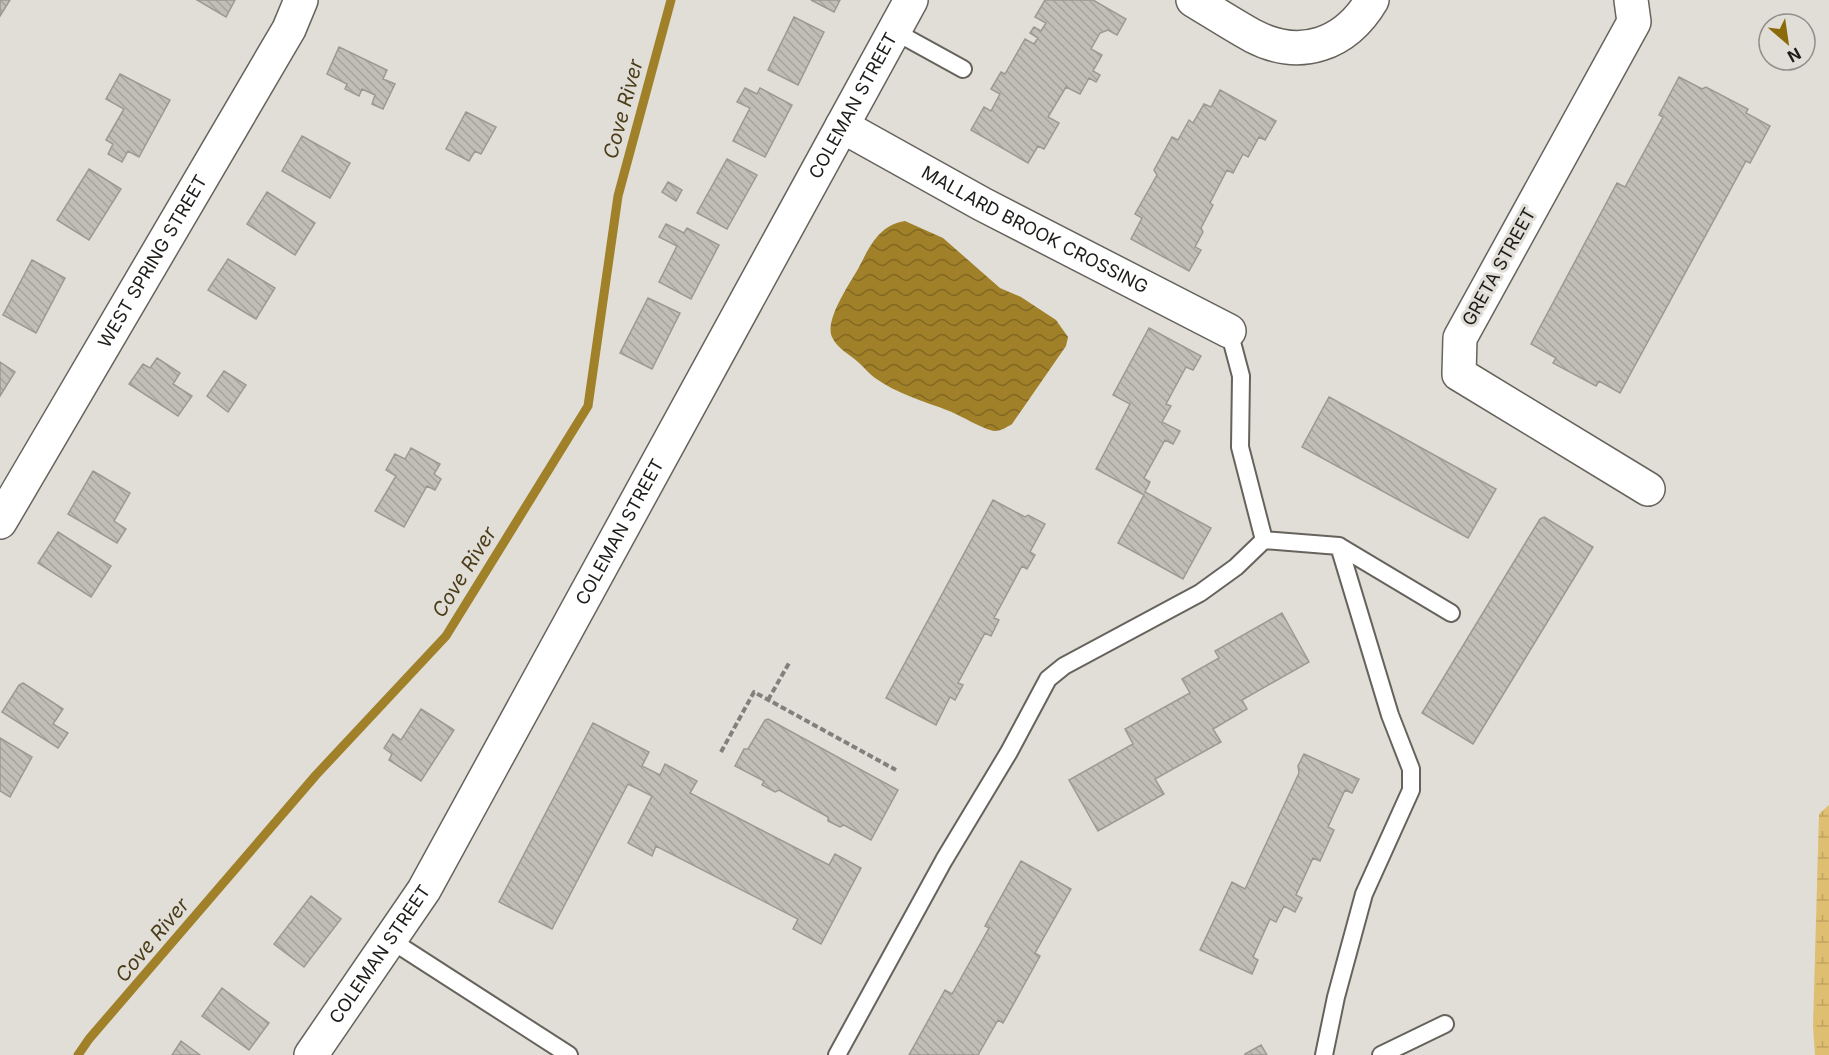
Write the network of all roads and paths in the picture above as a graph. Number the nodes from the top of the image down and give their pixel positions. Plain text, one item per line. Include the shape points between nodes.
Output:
1 (301, 0) edge
2 (911, 0) edge
3 (1194, 0) edge
4 (1372, 0) edge
5 (1631, 0) edge
6 (894, 32) junction
7 (963, 69) dead end
8 (842, 126) junction
9 (1229, 332) joint
10 (1648, 489) dead end
11 (0, 522) edge
12 (1264, 540) junction
13 (1338, 546) junction
14 (1451, 613) dead end
15 (789, 663) dead end
16 (768, 700) junction
17 (721, 752) dead end
18 (896, 770) dead end
19 (389, 939) junction
20 (1445, 1024) dead end
21 (311, 1055) edge
22 (569, 1055) edge
23 (837, 1055) edge
24 (1324, 1055) edge
25 (1381, 1055) edge

1 - 11 street, WEST SPRING STREET via 289,29
2 - 6 street, COLEMAN STREET
3 - 4 street via 1254,37 1280,45 1307,47 1328,42 1347,31
5 - 10 street, GRETA STREET via 1634,22 1460,338 1459,374
6 - 7 lane
6 - 8 street, COLEMAN STREET
8 - 9 street, MALLARD BROOK CROSSING via 982,204
8 - 19 street, COLEMAN STREET via 424,890
9 - 12 lane via 1241,376 1240,447
12 - 13 lane
12 - 23 lane via 1200,593 1064,666 1048,679
13 - 14 lane
13 - 24 lane via 1390,715 1411,769 1411,790 1364,894
15 - 16 path
16 - 17 path via 754,692
16 - 18 path
19 - 21 street, COLEMAN STREET
19 - 22 lane
20 - 25 lane

